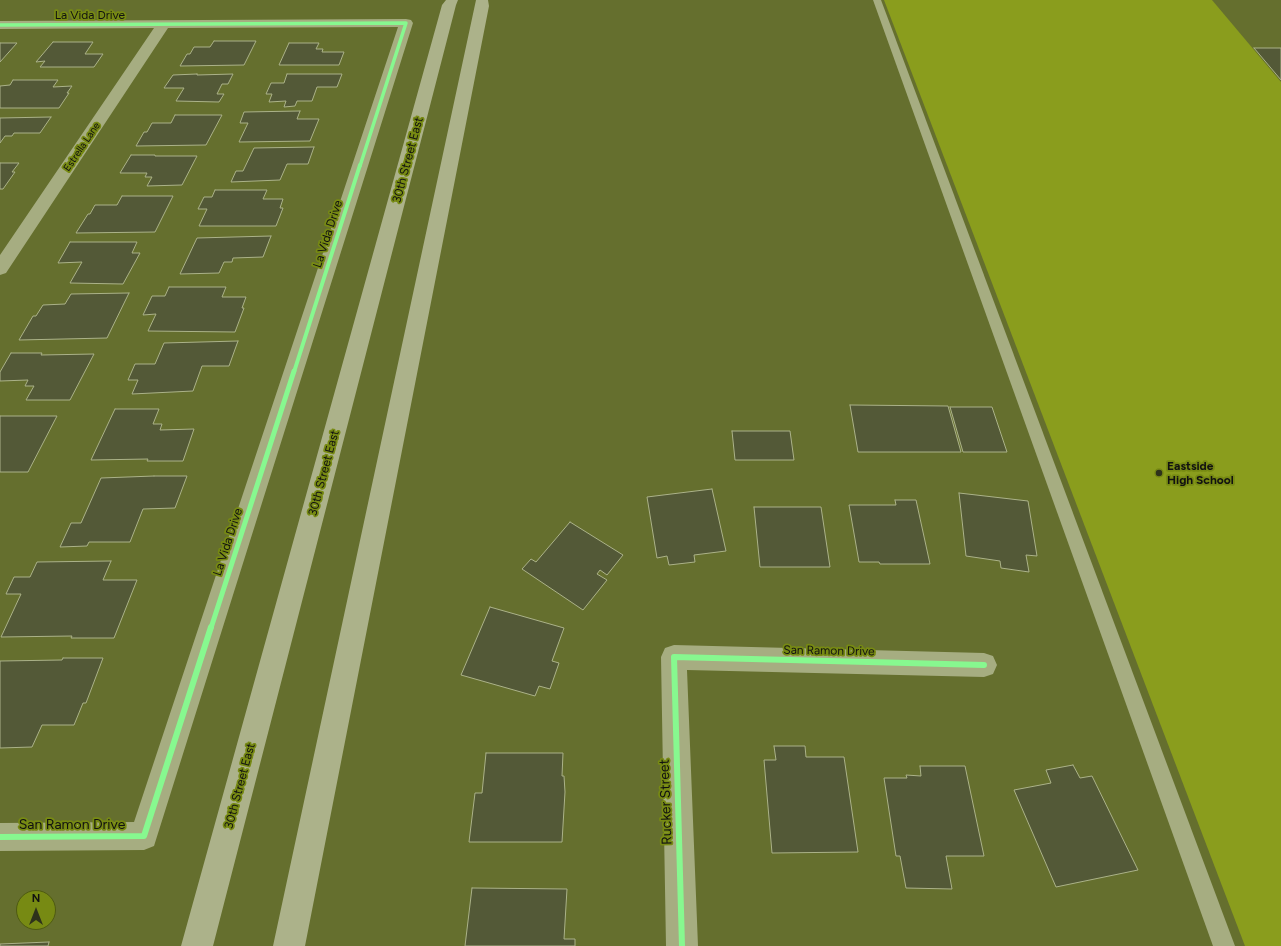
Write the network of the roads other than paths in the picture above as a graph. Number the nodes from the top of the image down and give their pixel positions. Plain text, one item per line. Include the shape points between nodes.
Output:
1 (452, 0) edge
2 (482, 0) edge
3 (877, 0) edge
4 (163, 24) junction
5 (0, 25) edge
6 (0, 269) edge
7 (674, 657) joint
8 (984, 665) dead end
9 (144, 836) joint
10 (0, 837) edge
11 (197, 946) edge
12 (289, 946) edge
13 (682, 946) edge
14 (1224, 946) edge

1 - 11 main road, 30th Street East
2 - 12 main road
3 - 14 lane
4 - 5 street, La Vida Drive
4 - 6 street, Estrella Lane
4 - 9 street, La Vida Drive via 406,23
7 - 8 street, San Ramon Drive
7 - 13 street, Rucker Street
9 - 10 street, San Ramon Drive

